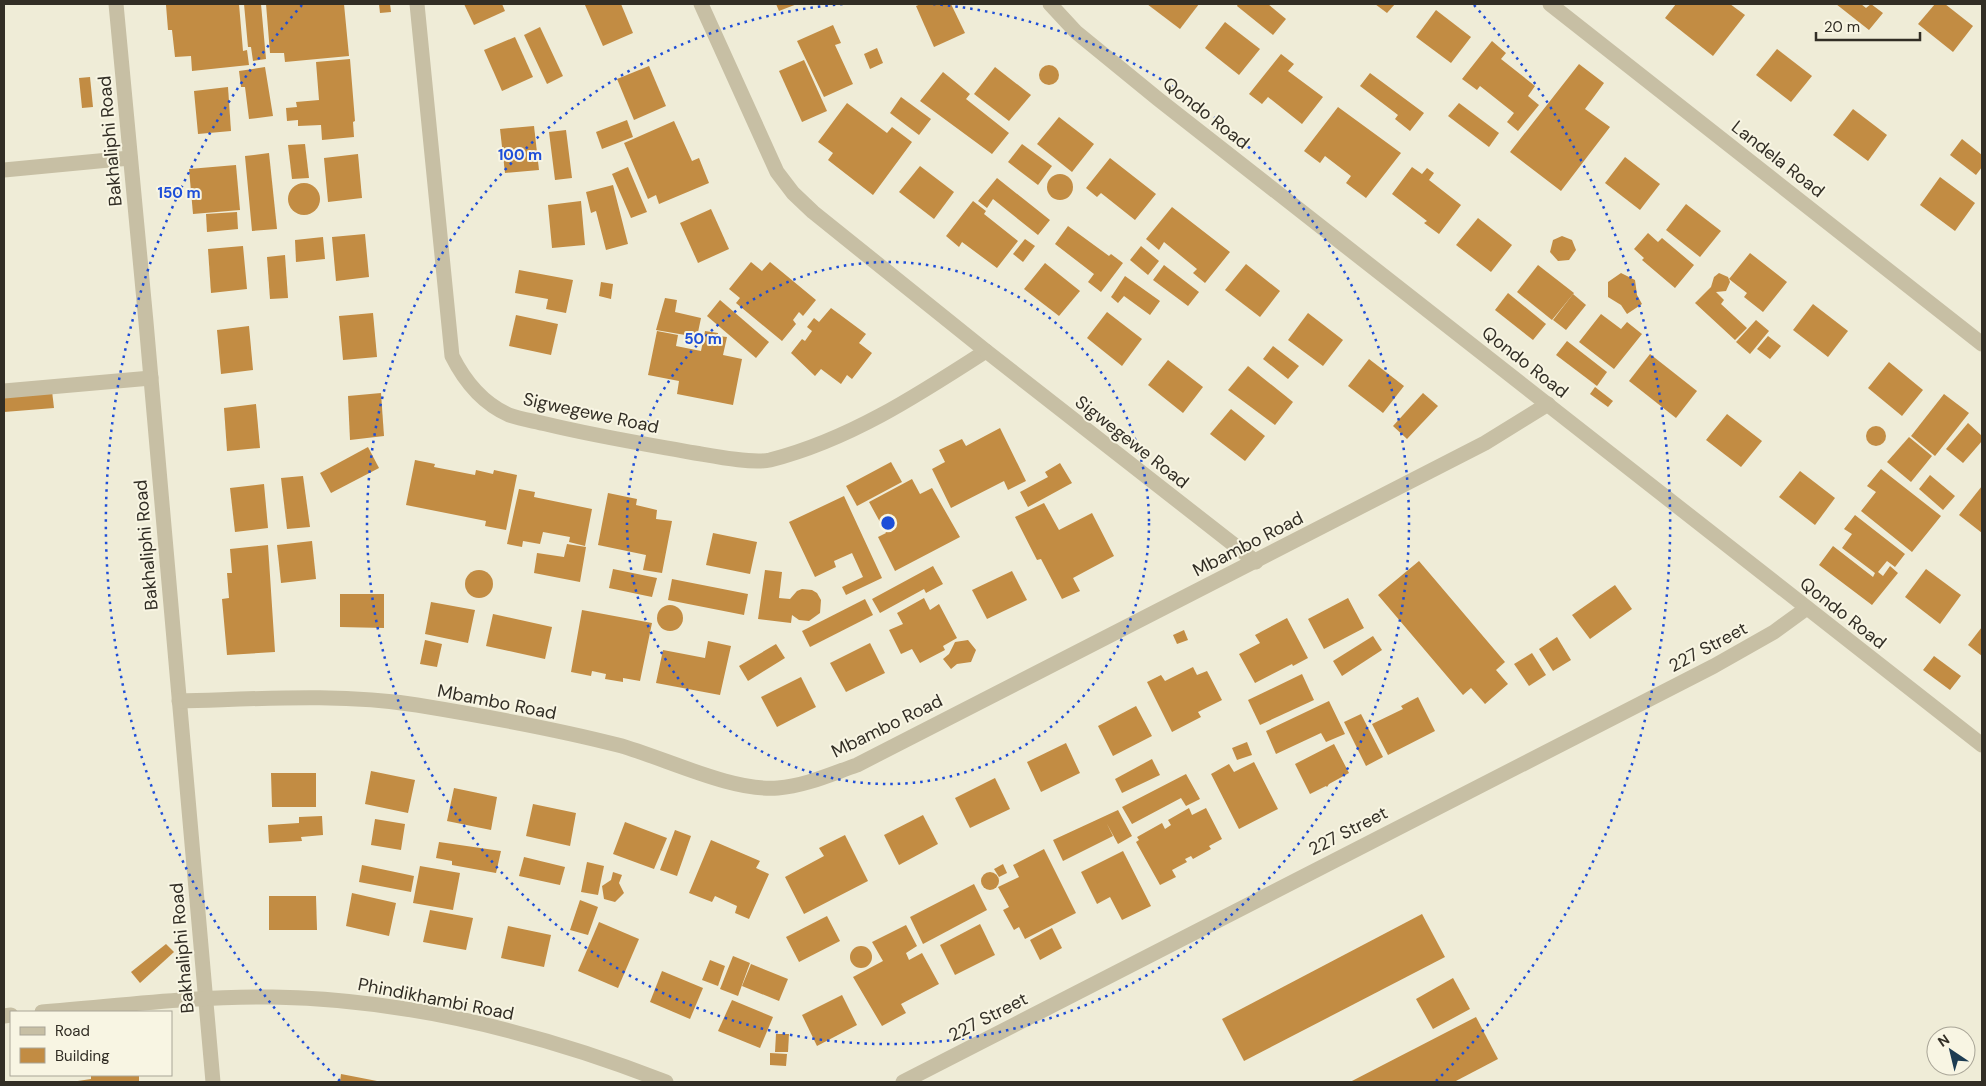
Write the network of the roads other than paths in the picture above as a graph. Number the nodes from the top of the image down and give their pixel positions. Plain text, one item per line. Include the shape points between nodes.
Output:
1 (116, 4) edge
2 (417, 4) edge
3 (701, 4) edge
4 (1050, 4) edge
5 (1550, 4) edge
6 (130, 158) junction
7 (4, 170) edge
8 (1982, 344) edge
9 (986, 351) junction
10 (151, 378) junction
11 (4, 391) edge
12 (1548, 404) junction
13 (1256, 562) junction
14 (1806, 608) junction
15 (179, 702) junction
16 (1982, 745) edge
17 (204, 998) junction
18 (54, 1011) edge
19 (213, 1082) edge
20 (666, 1082) edge
21 (903, 1082) edge

1 - 6 street, Bakhaliphi Road
2 - 9 street, Sigwegewe Road via 452,356 476,394 509,415 593,435 724,458 767,460 808,448 860,426 918,395
3 - 9 street, Sigwegewe Road via 777,172 793,193
4 - 12 street, Qondo Road via 1076,32 1158,99
5 - 8 street, Landela Road
6 - 7 street
6 - 10 street, Bakhaliphi Road
9 - 13 street, Sigwegewe Road
10 - 11 street
10 - 15 street, Bakhaliphi Road
12 - 13 street, Mbambo Road via 1485,442
12 - 14 street, Qondo Road
13 - 15 street, Mbambo Road via 857,765 804,784 776,788 742,785 618,745 415,705 287,698
14 - 16 street, Qondo Road
14 - 21 street, 227 Street via 1774,632 1714,666
15 - 17 street, Bakhaliphi Road
17 - 18 street, Phindikhambi Road
17 - 19 street, Bakhaliphi Road
17 - 20 street, Phindikhambi Road via 273,997 370,1003 556,1043

